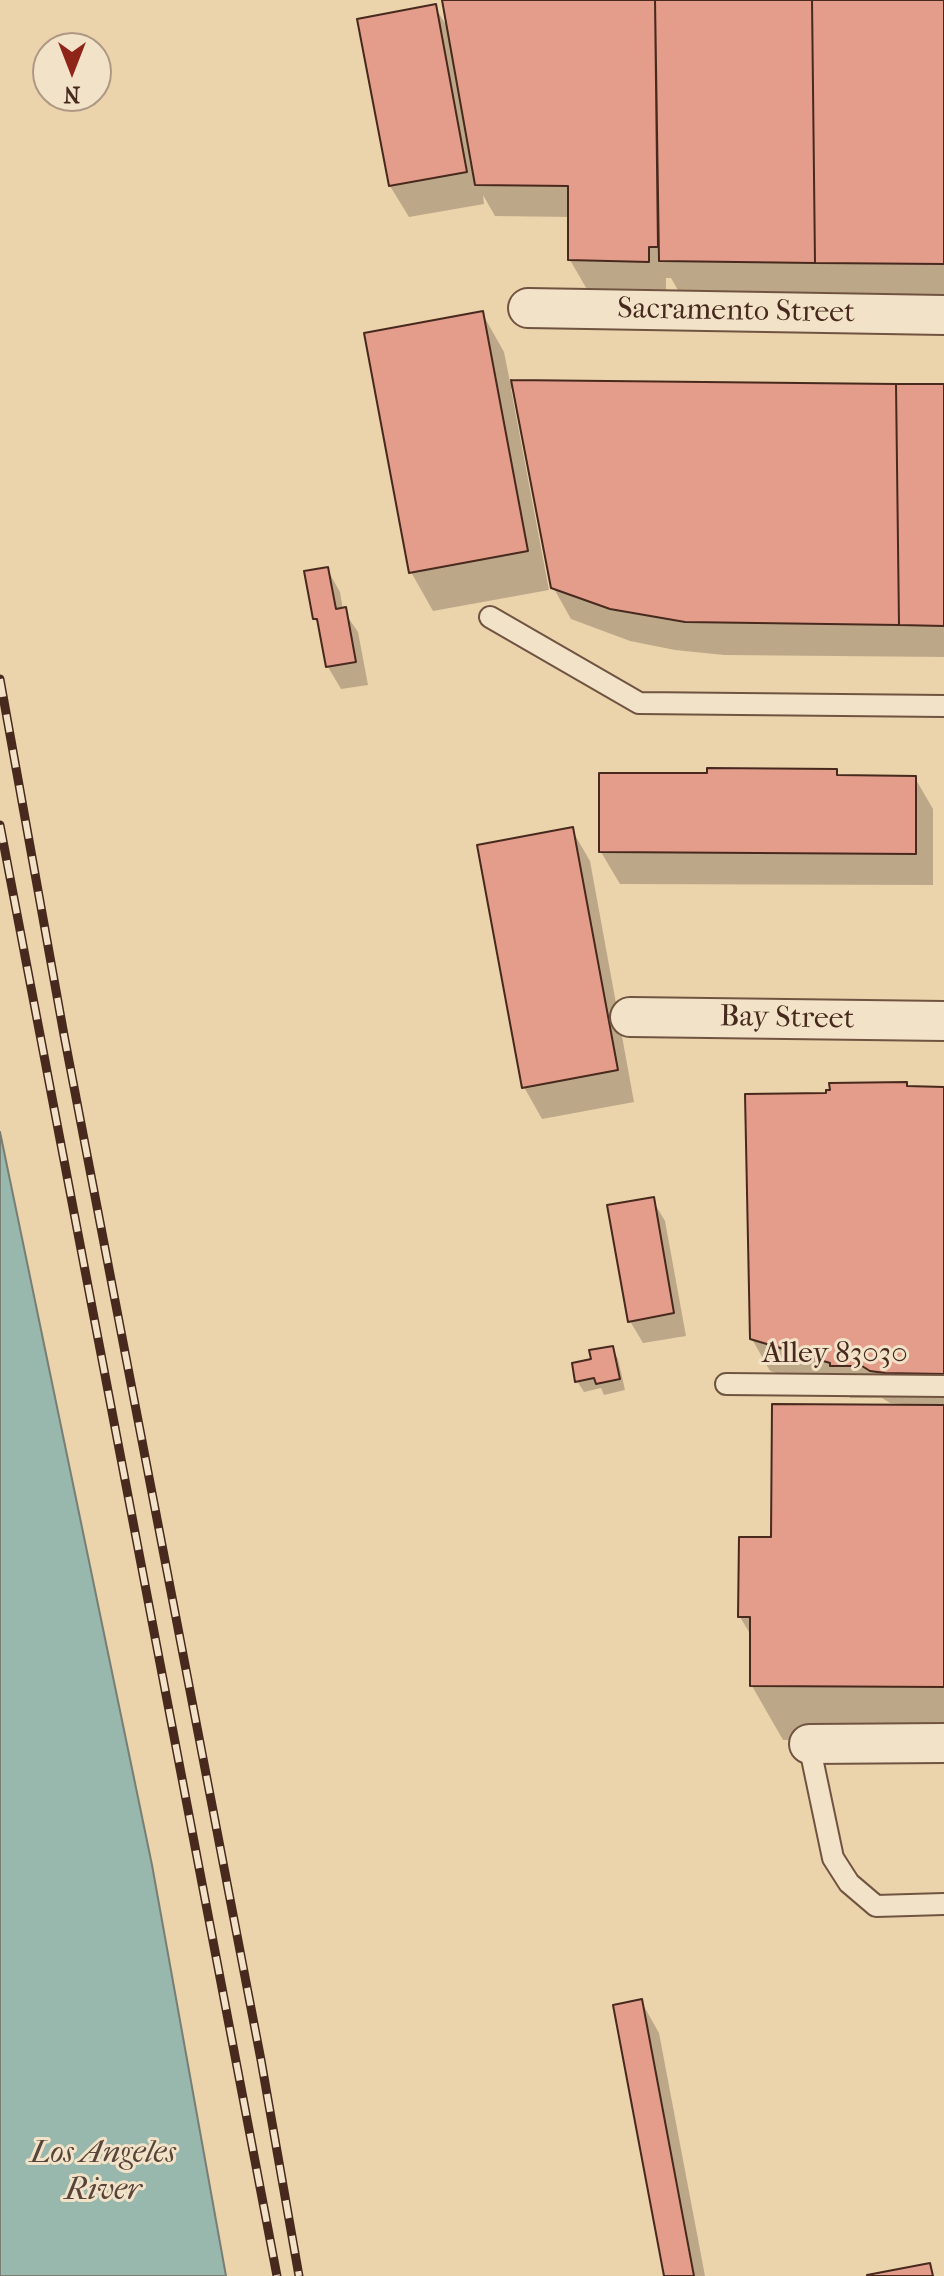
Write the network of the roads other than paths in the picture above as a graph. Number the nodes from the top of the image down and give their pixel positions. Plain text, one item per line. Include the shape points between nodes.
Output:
1 (528, 308) dead end
2 (944, 315) edge
3 (490, 617) dead end
4 (944, 706) edge
5 (630, 1017) dead end
6 (944, 1021) edge
7 (726, 1384) dead end
8 (944, 1386) edge
9 (944, 1743) edge
10 (809, 1744) joint
11 (944, 1904) edge

1 - 2 street, Sacramento Street
3 - 4 lane via 639,703
5 - 6 street, Bay Street
7 - 8 lane, Alley 83030
9 - 10 street
10 - 11 lane via 833,1858 849,1883 876,1906

